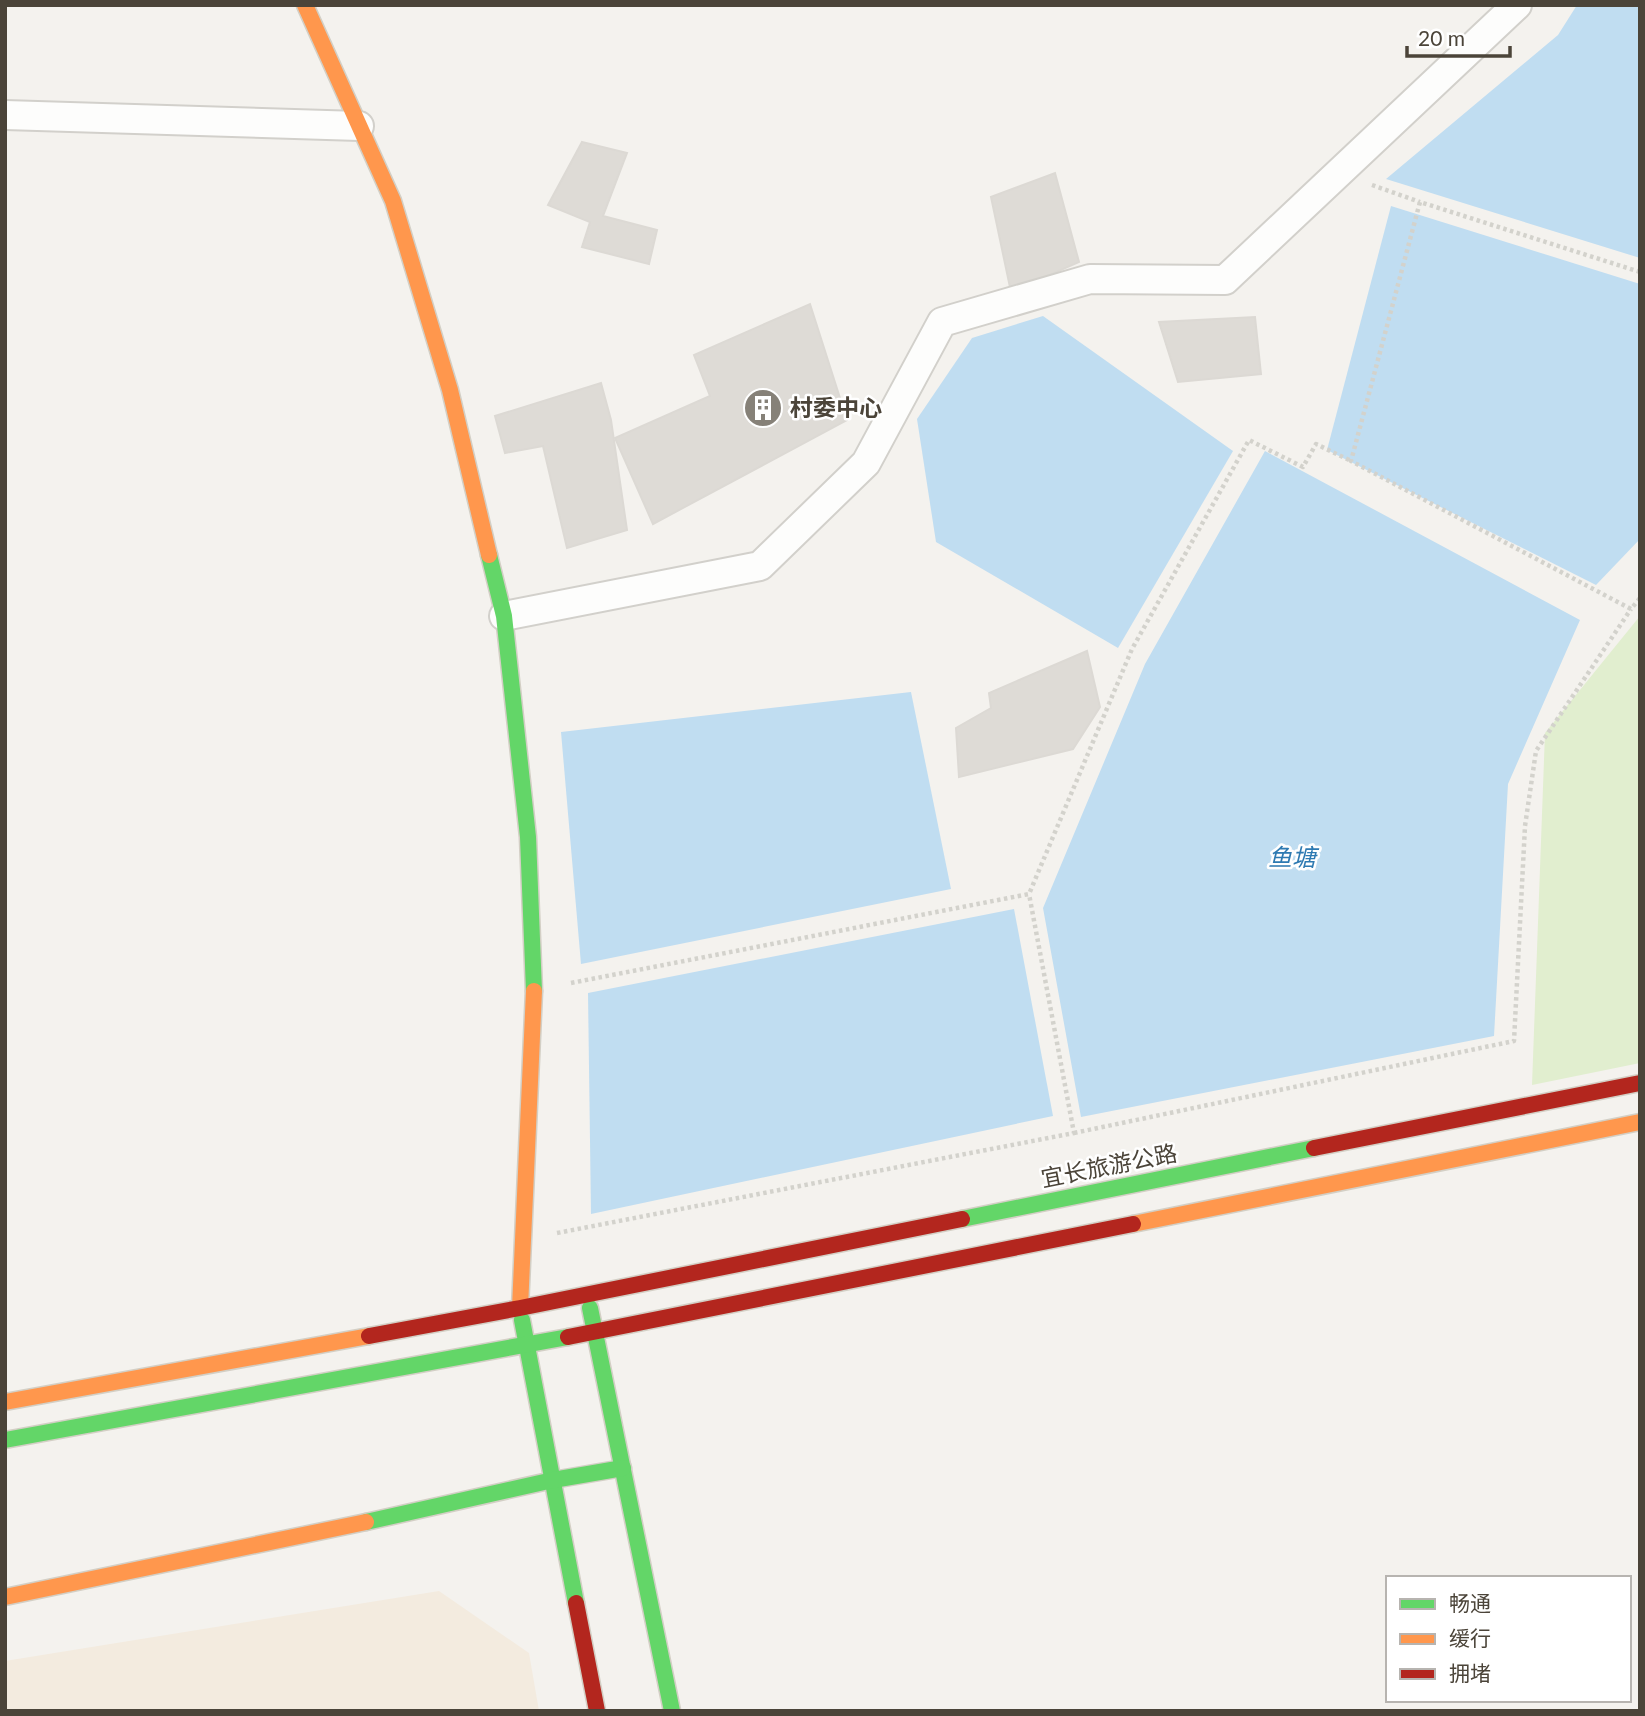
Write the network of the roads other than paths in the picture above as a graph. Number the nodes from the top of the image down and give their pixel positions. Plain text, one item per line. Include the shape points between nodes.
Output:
1 (304, 5) edge
2 (1517, 5) edge
3 (5, 115) edge
4 (359, 126) junction
5 (504, 616) junction
6 (1640, 1083) edge
7 (1640, 1122) edge
8 (588, 1294) junction
9 (520, 1308) junction
10 (595, 1331) junction
11 (527, 1345) junction
12 (5, 1402) edge
13 (5, 1440) edge
14 (623, 1468) junction
15 (553, 1480) junction
16 (5, 1597) edge
17 (597, 1711) edge
18 (671, 1711) edge

1 - 4 main road
2 - 5 street via 1225,280 1090,279 942,322 866,463 760,566
3 - 4 street
4 - 5 main road via 393,201 446,377
5 - 9 main road via 528,837 534,990
6 - 8 main road, 宜长旅游公路
7 - 10 main road
8 - 9 main road, 宜长旅游公路
8 - 10 main road
9 - 11 main road
9 - 12 main road, 宜长旅游公路
10 - 11 main road
10 - 14 main road
11 - 13 main road
11 - 15 main road
14 - 15 main road
14 - 18 main road
15 - 16 main road
15 - 17 main road

